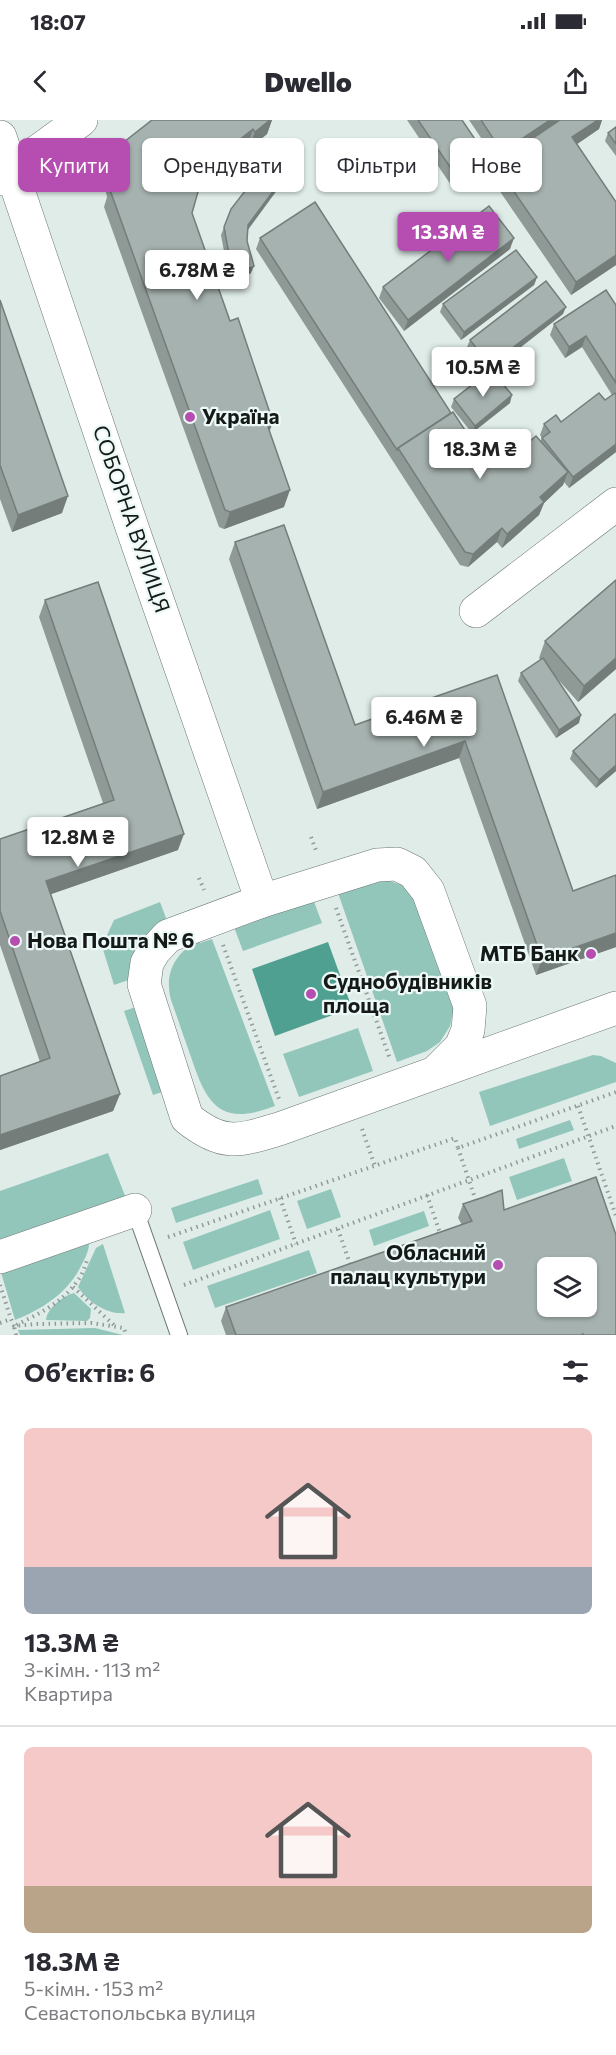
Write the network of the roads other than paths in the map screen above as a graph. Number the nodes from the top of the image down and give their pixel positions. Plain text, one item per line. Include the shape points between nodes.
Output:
1 (81, 120) edge
2 (0, 137) edge
3 (6, 175) edge
4 (616, 504) edge
5 (476, 611) dead end
6 (262, 902) junction
7 (470, 1006) junction
8 (616, 1008) edge
9 (552, 1030) junction
10 (436, 1072) junction
11 (135, 1210) joint
12 (0, 1257) edge
13 (179, 1335) edge

1 - 3 street
2 - 3 street, СОБОРНА ВУЛИЦЯ
3 - 6 street, СОБОРНА ВУЛИЦЯ
4 - 5 street
6 - 7 street via 377,866 397,864 414,872 428,891
6 - 10 street via 168,936 147,963 144,984 188,1118 221,1138 243,1140
7 - 9 street via 494,1028 518,1034
7 - 10 street via 468,1030 461,1047
8 - 9 street
9 - 10 street
11 - 12 street
11 - 13 lane

